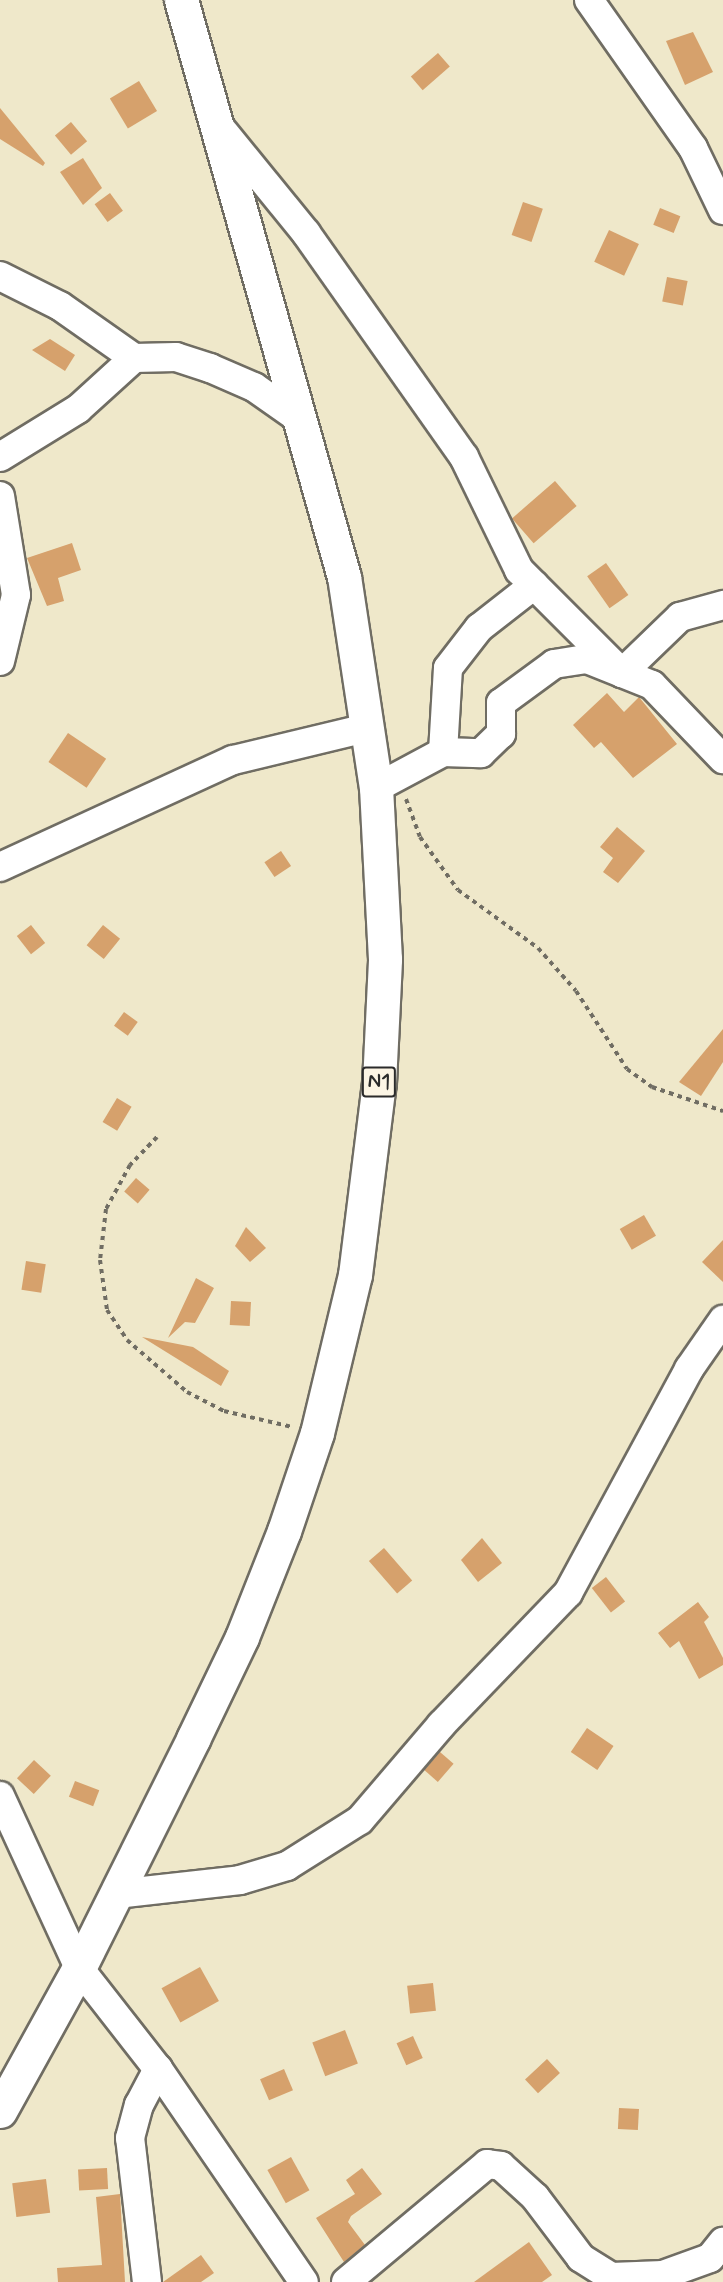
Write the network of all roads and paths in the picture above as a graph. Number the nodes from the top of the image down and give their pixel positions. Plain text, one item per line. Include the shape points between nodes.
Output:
1 (182, 0) edge
2 (589, 0) edge
3 (212, 119) junction
4 (723, 210) edge
5 (0, 276) edge
6 (134, 358) junction
7 (301, 420) junction
8 (0, 457) edge
9 (0, 496) edge
10 (534, 585) junction
11 (723, 605) edge
12 (0, 661) edge
13 (622, 673) junction
14 (366, 728) junction
15 (443, 752) junction
16 (723, 759) edge
17 (387, 783) junction
18 (0, 867) edge
19 (723, 1111) edge
20 (157, 1137) dead end
21 (723, 1320) edge
22 (317, 1433) junction
23 (0, 1796) edge
24 (116, 1893) junction
25 (79, 1968) junction
26 (158, 2070) junction
27 (0, 2111) edge
28 (723, 2242) edge
29 (147, 2282) edge
30 (304, 2282) edge
31 (346, 2282) edge

1 - 3 highway, N1
2 - 4 street via 693,148
3 - 7 highway, N1
3 - 10 street via 306,233 464,457 519,570
5 - 6 street via 60,306
6 - 7 street via 176,357 210,368 254,387
6 - 8 street via 78,409
7 - 14 highway, N1 via 344,577
9 - 12 street via 16,595
10 - 13 street
10 - 15 street via 479,628 448,668 442,697
11 - 13 street via 680,617
13 - 15 street via 587,658 554,664 501,702 501,734 481,753
13 - 16 street via 652,685
14 - 17 highway, N1
14 - 18 street via 233,760
15 - 17 street
17 - 19 path via 458,890 538,948 576,991 627,1069 652,1087
17 - 22 highway, N1 via 379,1083 355,1275
20 - 22 path via 130,1165 106,1209 100,1260 107,1310 127,1340 187,1392 224,1411
21 - 24 street via 689,1369 568,1593 441,1725 360,1820 287,1866 240,1880
22 - 24 highway, N1 via 242,1637
23 - 25 street
24 - 25 highway, N1
25 - 26 street
25 - 27 highway, N1
26 - 29 street via 139,2104 130,2139
26 - 30 street
28 - 31 street via 710,2258 663,2275 611,2277 581,2258 535,2197 501,2166 487,2164

